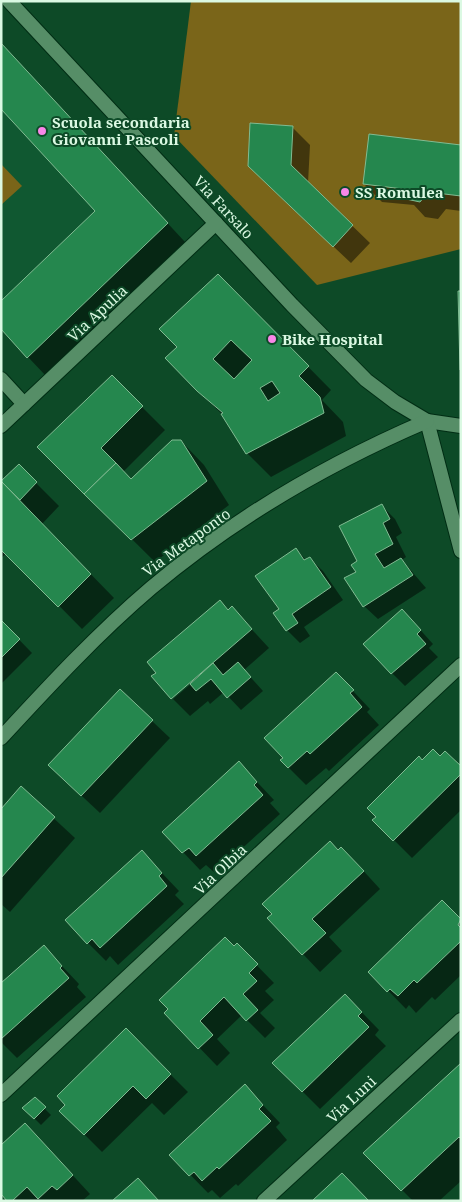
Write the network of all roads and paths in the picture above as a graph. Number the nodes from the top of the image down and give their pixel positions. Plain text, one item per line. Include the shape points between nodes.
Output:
1 (9, 1) edge
2 (216, 223) junction
3 (1, 379) edge
4 (24, 404) junction
5 (427, 420) junction
6 (1, 426) edge
7 (461, 426) edge
8 (461, 551) edge
9 (461, 665) edge
10 (1, 738) edge
11 (461, 1020) edge
12 (1, 1095) edge
13 (264, 1201) edge

1 - 2 street, Via Farsalo
2 - 4 street, Via Apulia
2 - 5 street, Via Farsalo via 366,380
3 - 4 street
4 - 6 street, Via Apulia
5 - 7 street, Via Farsalo
5 - 8 street
5 - 10 street, Via Metaponto via 365,449 270,503 206,545 100,635
9 - 12 street, Via Olbia
11 - 13 street, Via Luni

